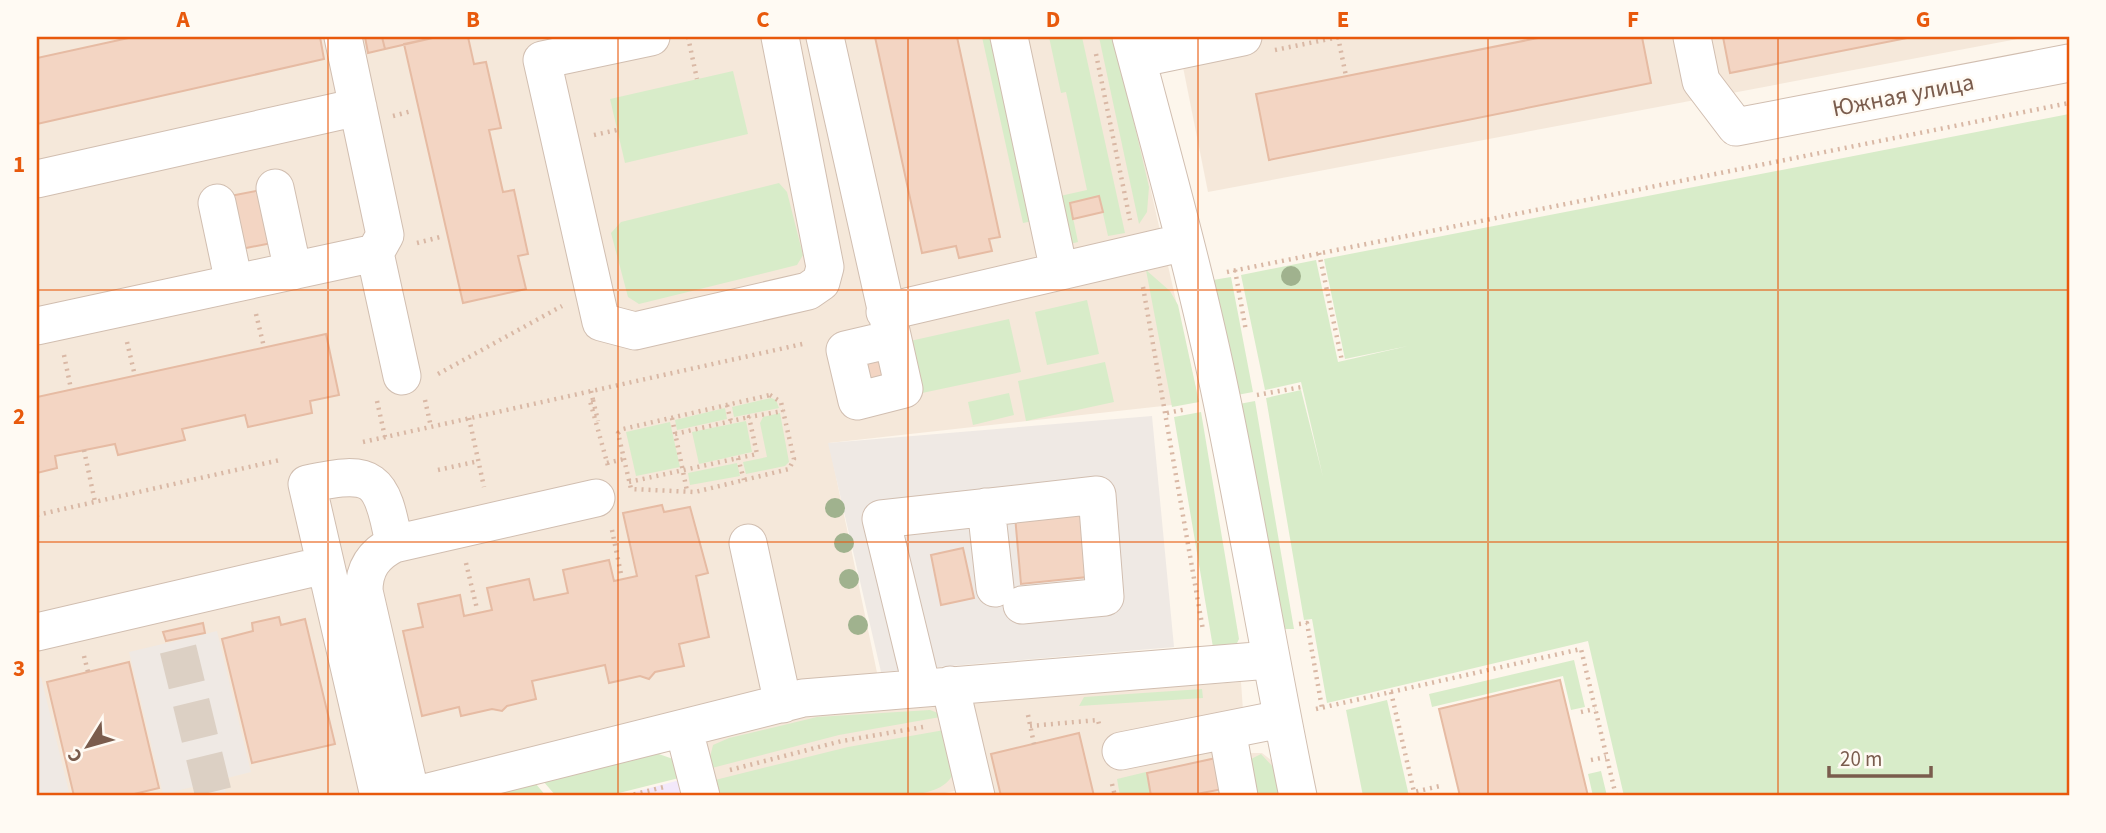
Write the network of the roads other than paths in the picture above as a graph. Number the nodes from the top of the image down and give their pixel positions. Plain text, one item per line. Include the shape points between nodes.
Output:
1 (343, 37) edge
2 (651, 37) edge
3 (780, 37) edge
4 (825, 37) edge
5 (1009, 37) edge
6 (1243, 37) edge
7 (1692, 37) edge
8 (1134, 48) edge
9 (2069, 63) edge
10 (358, 107) junction
11 (37, 178) edge
12 (275, 188) dead end
13 (217, 203) dead end
14 (1185, 242) junction
15 (391, 249) junction
16 (293, 271) junction
17 (1059, 271) junction
18 (245, 296) junction
19 (37, 326) edge
20 (404, 383) road end
21 (600, 494) road end
22 (986, 507) junction
23 (748, 543) dead end
24 (394, 544) junction
25 (325, 565) junction
26 (37, 632) edge
27 (1269, 660) junction
28 (936, 687) junction
29 (783, 704) junction
30 (1281, 718) junction
31 (1227, 730) junction
32 (667, 734) junction
33 (1121, 751) dead end
34 (699, 788) edge
35 (379, 796) edge
36 (412, 796) edge
37 (975, 796) edge
38 (1239, 796) edge
39 (1298, 796) edge

1 - 10 street
2 - 3 street via 542,60 601,322 635,331 808,291 821,282 825,267
4 - 17 street via 889,326
5 - 17 street
6 - 8 street
7 - 9 street, Южная улица via 1701,81 1736,127
8 - 14 street
10 - 11 street
10 - 15 street
12 - 16 street
13 - 18 street
14 - 17 street
14 - 27 street via 1223,402
15 - 16 street
15 - 20 street
16 - 18 street
18 - 19 street
21 - 24 street
22 - 22 street via 1097,495 1105,597 1008,596
22 - 28 street via 881,519
23 - 29 street
24 - 25 street via 384,499 375,486 345,475 307,484
24 - 36 street via 371,561 364,590
25 - 26 street
25 - 35 street
27 - 28 street
27 - 30 street
28 - 29 street via 803,698
28 - 37 street via 959,720
29 - 32 street
30 - 31 street
30 - 39 street
31 - 33 street
31 - 38 street
32 - 34 street
32 - 36 street

